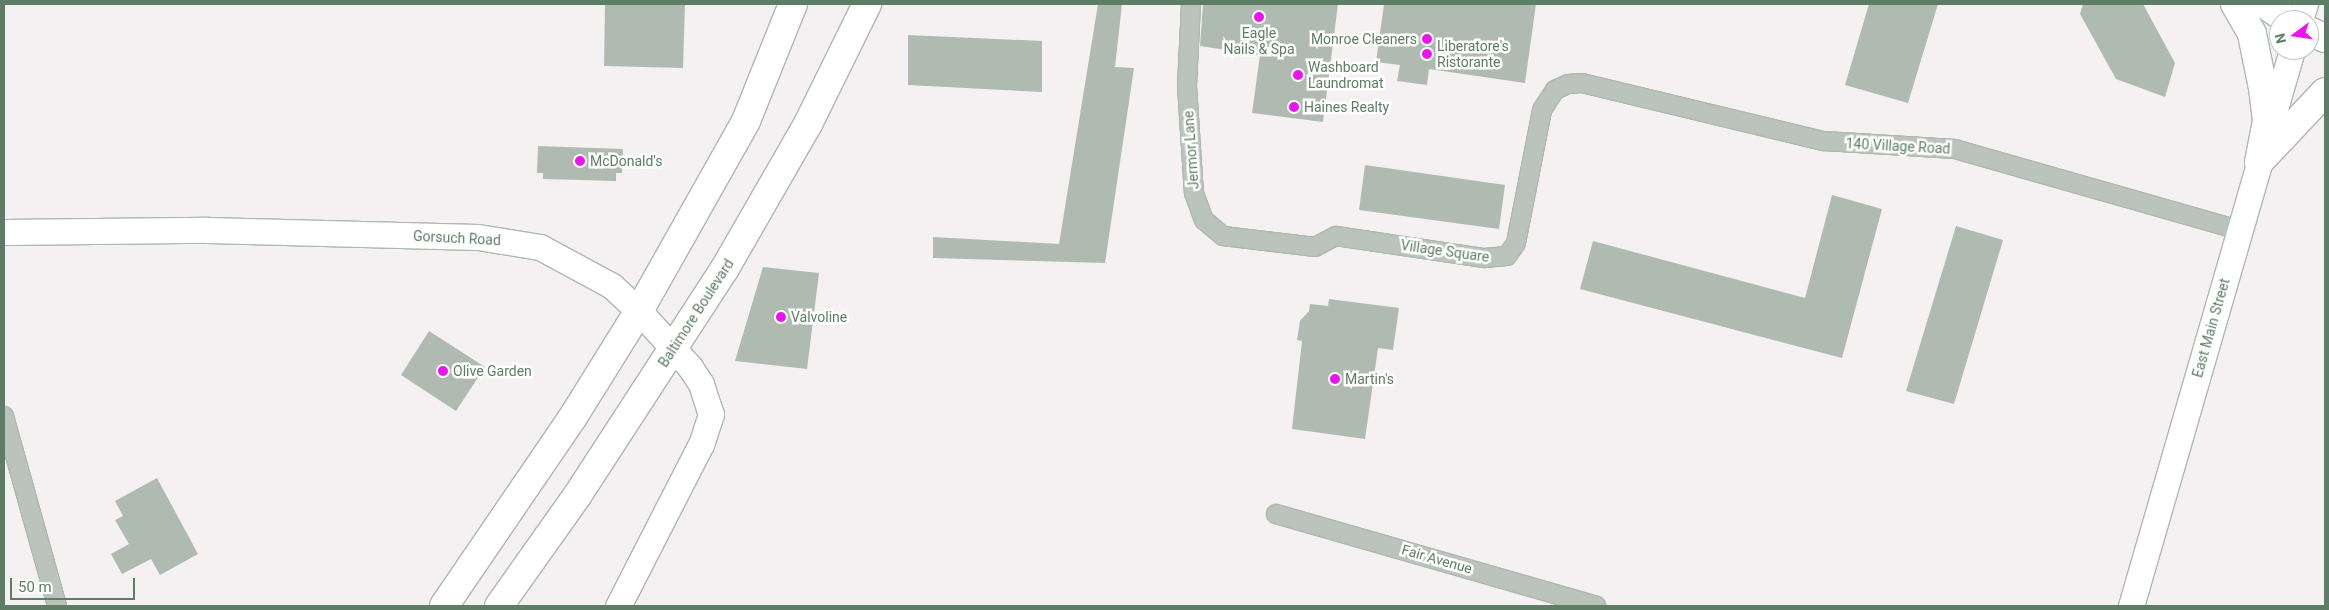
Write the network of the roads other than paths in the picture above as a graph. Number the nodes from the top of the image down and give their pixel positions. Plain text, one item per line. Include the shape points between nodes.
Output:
1 (793, 4) edge
2 (867, 4) edge
3 (1191, 4) edge
4 (2235, 4) edge
5 (2289, 60) edge
6 (1582, 83) joint
7 (2325, 92) edge
8 (2259, 162) junction
9 (2240, 230) junction
10 (8, 231) edge
11 (1272, 242) joint
12 (639, 311) junction
13 (674, 349) junction
14 (4, 416) edge
15 (1276, 514) dead end
16 (58, 606) edge
17 (444, 606) edge
18 (499, 606) edge
19 (618, 606) edge
20 (1596, 606) edge
21 (2131, 606) edge

1 - 12 main road via 746,121
2 - 13 main road, Baltimore Boulevard via 796,145
3 - 11 street, Jermor Lane via 1187,86 1197,205 1207,225 1222,236
4 - 8 main road via 2252,34 2263,88 2267,121
5 - 8 street, East Main Street
6 - 9 street, 140 Village Road via 1824,141 1955,150
6 - 11 street, Village Square via 1568,84 1555,90 1542,110 1516,242 1508,256 1484,258 1336,236 1315,247
7 - 8 main road
8 - 9 street, East Main Street
9 - 21 street, East Main Street
10 - 12 street, Gorsuch Road via 198,230 486,238 540,247 554,253 612,286
12 - 13 street, Gorsuch Road
12 - 17 main road via 573,417
13 - 18 main road, Baltimore Boulevard via 577,496
13 - 19 street, Gorsuch Road via 701,384 710,414 701,444
14 - 16 street
15 - 20 street, Fair Avenue

